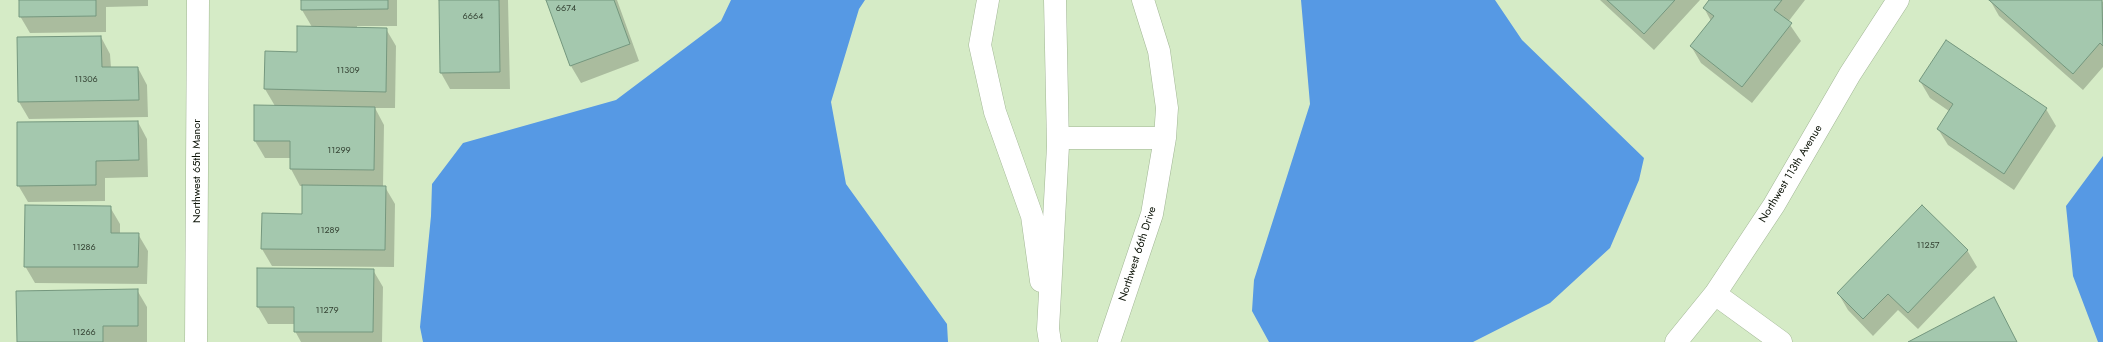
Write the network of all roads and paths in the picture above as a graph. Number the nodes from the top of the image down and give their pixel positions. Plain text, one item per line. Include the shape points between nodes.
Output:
1 (198, 0) edge
2 (988, 0) edge
3 (1055, 0) edge
4 (1143, 0) edge
5 (1898, 0) edge
6 (1058, 138) junction
7 (1165, 138) junction
8 (1715, 294) junction
9 (1049, 336) edge
10 (196, 342) edge
11 (1109, 342) edge
12 (1676, 342) edge
13 (1781, 342) edge

1 - 10 street, Northwest 65th Manor
2 - 9 street via 980,45 995,112 1032,216
3 - 6 street
4 - 7 street, Northwest 66th Drive via 1159,51 1167,108
5 - 8 street, Northwest 113th Avenue via 1850,74 1774,205
6 - 7 street
6 - 9 street
7 - 11 street, Northwest 66th Drive via 1152,214
8 - 12 street, Northwest 113th Avenue
8 - 13 street

